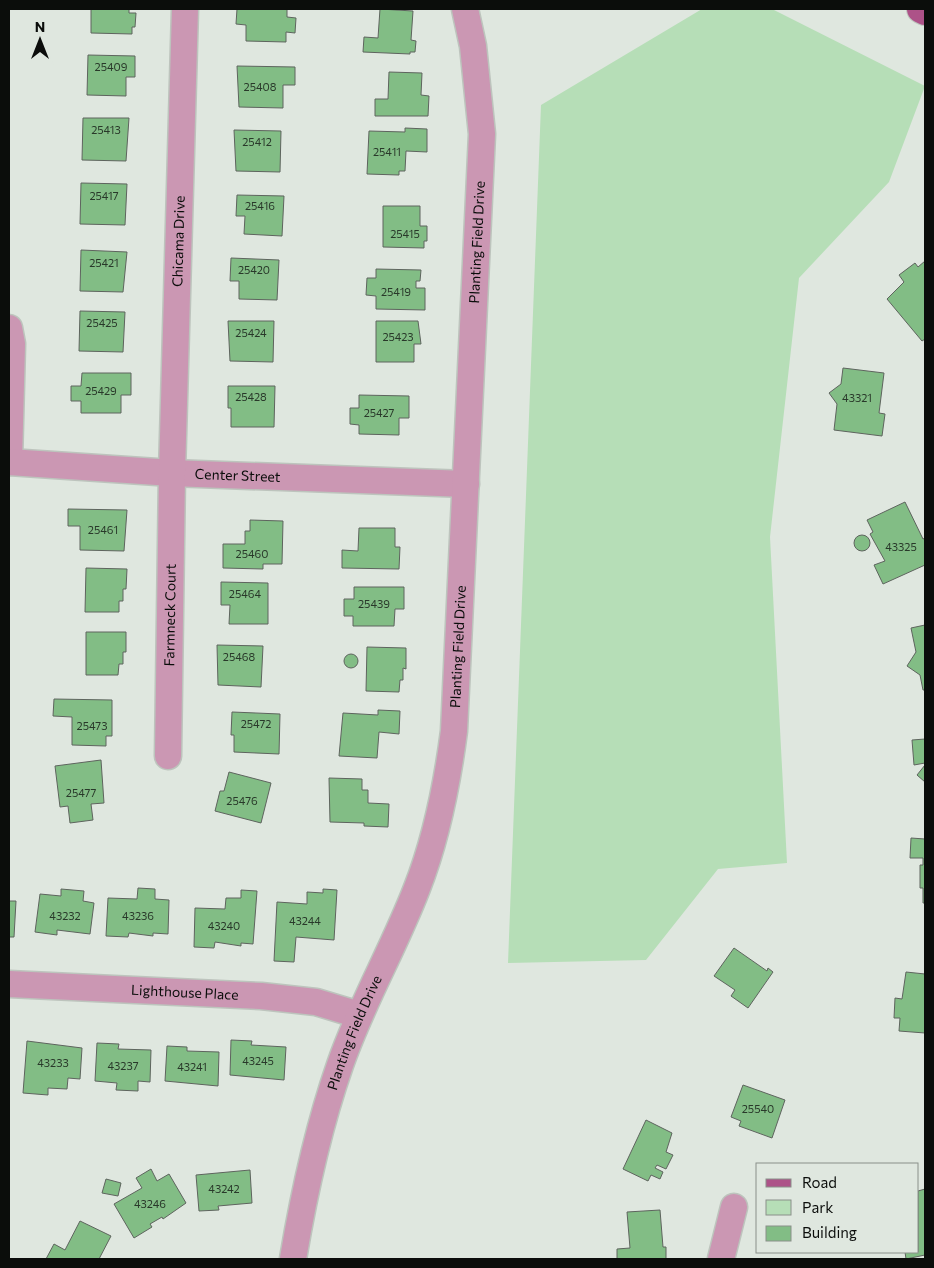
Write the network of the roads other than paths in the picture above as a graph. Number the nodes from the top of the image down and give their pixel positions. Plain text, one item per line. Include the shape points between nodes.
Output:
1 (185, 9) edge
2 (464, 9) edge
3 (921, 9) edge
4 (925, 11) edge
5 (9, 328) edge
6 (9, 462) edge
7 (172, 473) junction
8 (466, 484) junction
9 (168, 756) dead end
10 (9, 984) edge
11 (359, 1015) junction
12 (734, 1207) dead end
13 (293, 1259) edge
14 (721, 1259) edge

1 - 7 street, Chicama Drive
2 - 8 street, Planting Field Drive via 473,46 482,134
3 - 4 main road
5 - 6 street via 12,344
6 - 7 street, Center Street
7 - 8 street, Center Street
7 - 9 street, Farmneck Court
8 - 11 street, Planting Field Drive via 454,731 446,789 417,888
10 - 11 street, Lighthouse Place via 260,996 316,1002
11 - 13 street, Planting Field Drive via 319,1132 302,1201
12 - 14 street

